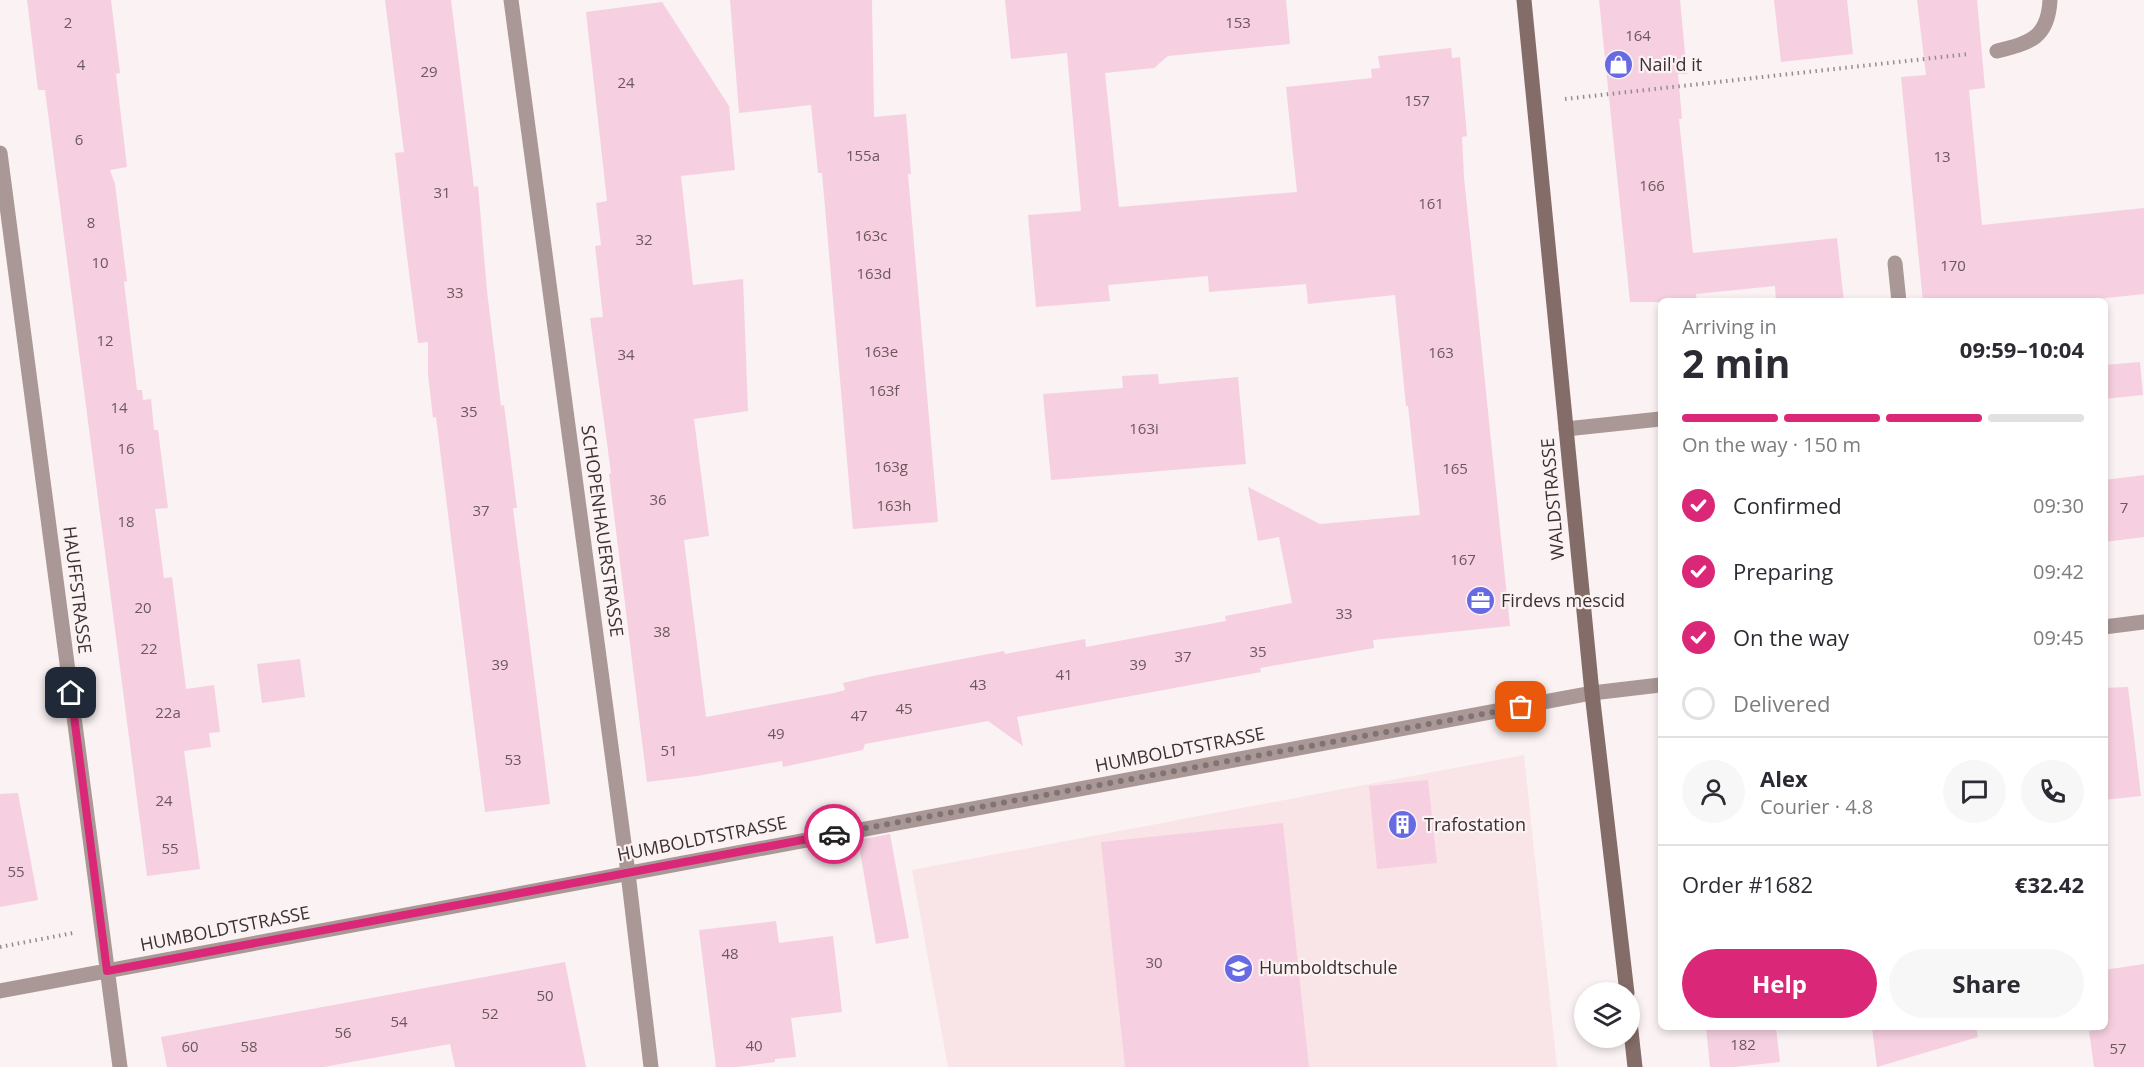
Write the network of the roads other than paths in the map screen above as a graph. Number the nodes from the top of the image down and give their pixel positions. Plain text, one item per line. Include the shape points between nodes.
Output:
1 (511, 0) edge
2 (1524, 0) edge
3 (2050, 0) edge
4 (1997, 51) road end
5 (0, 153) edge
6 (1895, 263) dead end
7 (1899, 298) edge
8 (1658, 419) edge
9 (1566, 429) junction
10 (2144, 622) edge
11 (2108, 626) edge
12 (1658, 685) edge
13 (1592, 693) junction
14 (628, 873) junction
15 (107, 971) junction
16 (1626, 982) edge
17 (0, 991) edge
18 (1633, 1048) edge
19 (120, 1067) edge
20 (651, 1067) edge
21 (1635, 1067) edge

1 - 14 street, SCHOPENHAUERSTRASSE
2 - 9 main road, WALDSTRASSE
3 - 4 street via 2043,31 2032,40
5 - 15 street, HAUFFSTRASSE
6 - 7 street
8 - 9 street
9 - 13 main road, WALDSTRASSE
10 - 11 street
12 - 13 street, HUMBOLDTSTRASSE
13 - 14 street, HUMBOLDTSTRASSE
13 - 16 main road, WALDSTRASSE
14 - 15 street, HUMBOLDTSTRASSE
14 - 20 street, SCHOPENHAUERSTRASSE
15 - 17 street, HUMBOLDTSTRASSE
15 - 19 street, HAUFFSTRASSE
18 - 21 main road

